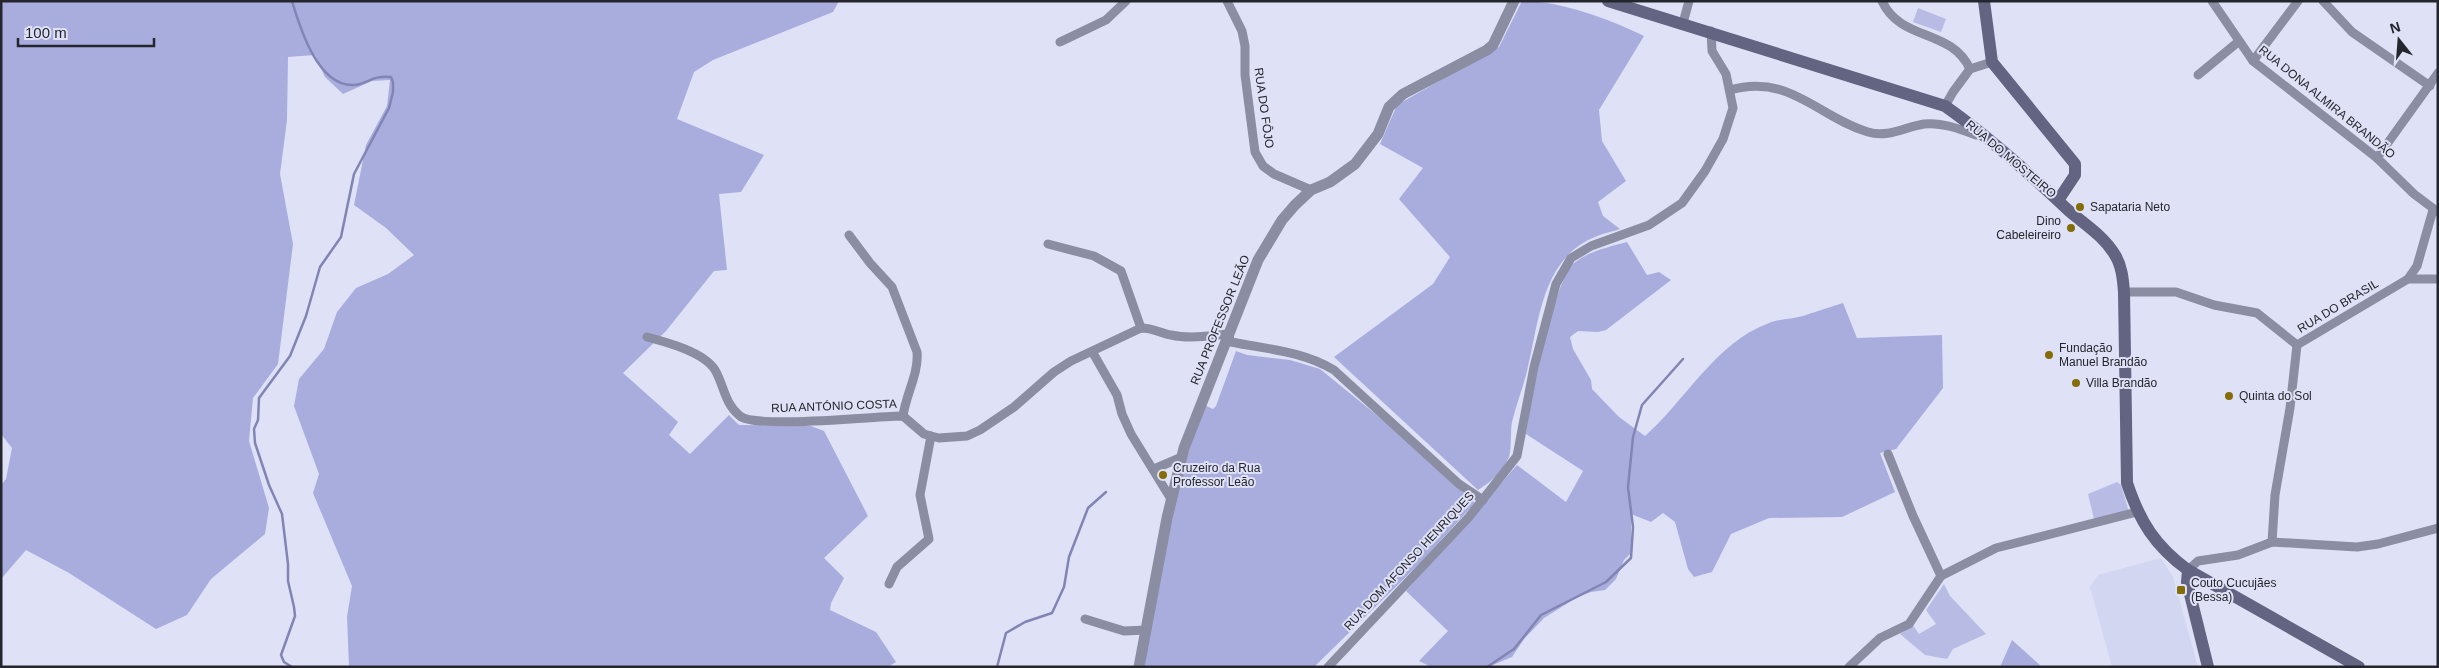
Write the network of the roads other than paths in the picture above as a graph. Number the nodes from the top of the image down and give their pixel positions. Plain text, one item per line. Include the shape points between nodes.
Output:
1 (1126, 1) edge
2 (1227, 1) edge
3 (1514, 1) edge
4 (1608, 1) edge
5 (1689, 1) edge
6 (1882, 1) edge
7 (1984, 1) edge
8 (2212, 1) edge
9 (2298, 1) edge
10 (2323, 1) edge
11 (1683, 23) junction
12 (1711, 32) junction
13 (1060, 42) dead end
14 (2238, 42) junction
15 (2253, 61) junction
16 (1992, 62) junction
17 (1970, 69) junction
18 (2438, 73) edge
19 (2198, 75) dead end
20 (2430, 86) junction
21 (1730, 90) junction
22 (1945, 106) junction
23 (1983, 134) junction
24 (2377, 158) junction
25 (1311, 190) junction
26 (2058, 199) junction
27 (2436, 211) edge
28 (849, 235) dead end
29 (1048, 244) dead end
30 (2438, 278) edge
31 (2408, 279) junction
32 (2124, 292) junction
33 (1141, 328) junction
34 (1228, 334) junction
35 (647, 336) dead end
36 (2297, 345) junction
37 (1092, 353) junction
38 (904, 416) junction
39 (930, 436) junction
40 (1888, 454) dead end
41 (1182, 457) junction
42 (1154, 470) junction
43 (1171, 499) junction
44 (1483, 500) junction
45 (2137, 512) junction
46 (2438, 528) edge
47 (2272, 542) junction
48 (2188, 570) junction
49 (1941, 576) junction
50 (889, 584) dead end
51 (1084, 619) dead end
52 (1146, 630) junction
53 (1139, 667) edge
54 (1328, 667) edge
55 (1849, 667) edge
56 (2208, 667) edge
57 (2360, 667) edge

1 - 13 street via 1106,20
2 - 25 street, RUA DO FÔJO via 1242,31 1245,46 1245,75 1256,152 1263,166 1274,174
3 - 25 street, RUA PROFESSOR LEÃO via 1493,45 1402,94 1389,107 1378,134 1355,164 1330,182
4 - 11 main road, RUA DO MOSTEIRO
5 - 11 street
6 - 17 street via 1895,20 1957,49
7 - 16 main road
8 - 14 street, RUA DONA ALMIRA BRANDÃO
9 - 15 street
10 - 20 street via 2352,32
11 - 12 main road, RUA DO MOSTEIRO
12 - 21 street, RUA DOM AFONSO HENRIQUES via 1712,51 1726,74
12 - 22 main road, RUA DO MOSTEIRO
14 - 15 street, RUA DONA ALMIRA BRANDÃO
14 - 19 street
15 - 24 street, RUA DONA ALMIRA BRANDÃO
16 - 17 street
16 - 26 main road via 2072,159 2075,175
17 - 22 street
18 - 20 street
20 - 24 street
21 - 23 street via 1756,86 1780,89 1869,132 1895,132 1940,124 1976,135
21 - 44 street, RUA DOM AFONSO HENRIQUES via 1734,108 1723,140 1706,172 1682,203 1649,225 1591,246 1571,258 1556,284 1534,367 1517,456
22 - 23 main road, RUA DO MOSTEIRO
23 - 26 main road, RUA DO MOSTEIRO
24 - 27 street, RUA DONA ALMIRA BRANDÃO
25 - 34 street, RUA PROFESSOR LEÃO via 1282,220 1258,260
26 - 32 main road, RUA DO MOSTEIRO via 2116,256
27 - 31 street via 2418,266
28 - 38 street via 892,287 917,352 918,363 908,390
29 - 33 street via 1094,256 1121,271
30 - 31 street, RUA DO BRASIL
31 - 36 street, RUA DO BRASIL
32 - 36 street via 2176,292 2214,305 2257,313
32 - 45 main road, RUA DO MOSTEIRO via 2128,483
33 - 34 street via 1153,328 1171,335
33 - 37 street
34 - 41 street, RUA PROFESSOR LEÃO
34 - 44 street via 1231,342 1318,360 1334,370 1459,484
35 - 38 street, RUA ANTÓNIO COSTA via 676,346 714,369 728,402 741,417 754,421 808,421
36 - 47 street, RUA DO BRASIL via 2275,495
37 - 39 street via 1054,372 1033,392 980,430 967,436
37 - 42 street via 1116,395 1132,434
38 - 39 street, RUA ANTÓNIO COSTA
39 - 50 street via 920,495 929,539 897,568
40 - 49 street
41 - 42 street
41 - 43 street, RUA PROFESSOR LEÃO
42 - 43 street
43 - 52 street, RUA PROFESSOR LEÃO
44 - 54 street, RUA DOM AFONSO HENRIQUES
45 - 48 main road, RUA DO MOSTEIRO via 2170,557
45 - 49 street via 1996,548
46 - 47 street via 2357,548
47 - 48 street via 2238,555 2198,561
48 - 56 main road via 2186,582
48 - 57 main road, RUA DO MOSTEIRO
49 - 55 street via 1909,624 1880,638
51 - 52 street via 1124,631
52 - 53 street, RUA PROFESSOR LEÃO

